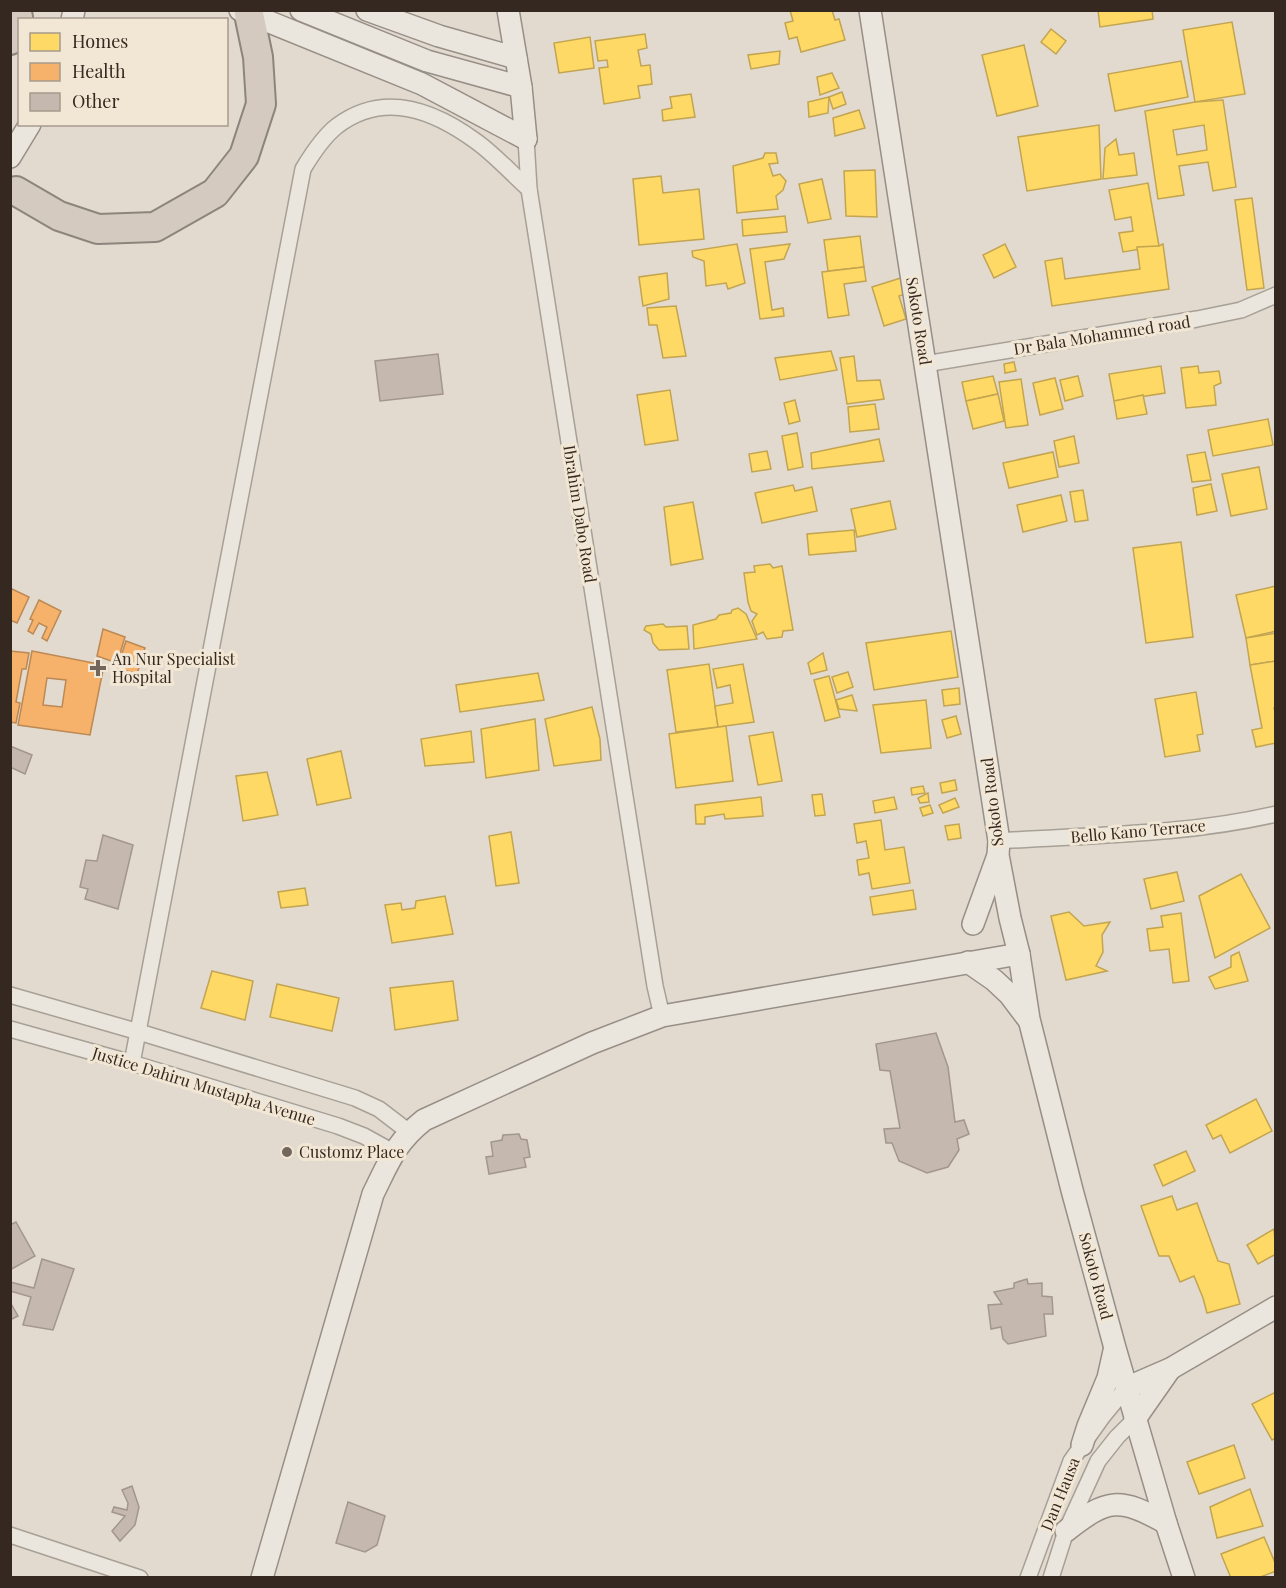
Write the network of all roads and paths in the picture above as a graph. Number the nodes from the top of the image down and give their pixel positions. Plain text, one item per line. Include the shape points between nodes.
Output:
1 (301, 10) edge
2 (367, 10) edge
3 (508, 10) edge
4 (870, 10) edge
5 (244, 12) edge
6 (516, 58) junction
7 (521, 87) junction
8 (29, 126) edge
9 (526, 139) junction
10 (10, 157) edge
11 (529, 189) junction
12 (16, 191) dead end
13 (1275, 295) edge
14 (925, 364) junction
15 (1275, 814) edge
16 (999, 848) junction
17 (973, 924) dead end
18 (1019, 954) junction
19 (968, 963) junction
20 (10, 995) edge
21 (662, 1016) junction
22 (1029, 1019) junction
23 (10, 1029) edge
24 (139, 1032) junction
25 (132, 1064) junction
26 (409, 1132) junction
27 (393, 1152) junction
28 (1275, 1307) edge
29 (1115, 1348) junction
30 (1170, 1369) junction
31 (1126, 1388) junction
32 (1135, 1419) junction
33 (1082, 1445) junction
34 (1166, 1522) junction
35 (1066, 1531) junction
36 (10, 1535) edge
37 (140, 1578) edge
38 (262, 1578) edge
39 (1028, 1578) edge
40 (1051, 1578) edge
41 (1184, 1578) edge

1 - 7 street via 427,61
2 - 6 street
3 - 6 street, Ibrahim Dabo Road
4 - 14 street, Sokoto Road
5 - 9 street via 422,84
5 - 12 highway via 258,57 261,104 244,156 215,193 155,227 98,229 59,216
6 - 7 street, Ibrahim Dabo Road
7 - 9 street, Ibrahim Dabo Road
8 - 10 street
9 - 11 street, Ibrahim Dabo Road
11 - 21 street, Ibrahim Dabo Road
11 - 24 street via 478,143 430,114 409,107 362,111 336,126 303,169
13 - 14 street, Dr Bala Mohammed road via 1241,310 1197,319
14 - 16 street, Sokoto Road
15 - 16 street, Bello Kano Terrace via 1165,831
16 - 17 street
16 - 18 street, Sokoto Road
18 - 19 street
18 - 22 street, Sokoto Road
19 - 21 street
19 - 22 street via 994,980
20 - 24 street
21 - 26 street via 592,1043 424,1120
22 - 29 street, Sokoto Road
23 - 25 street, Justice Dahiru Mustapha Avenue
24 - 25 street
24 - 26 street via 355,1098 379,1109
25 - 27 street, Justice Dahiru Mustapha Avenue via 338,1125
26 - 27 street
27 - 38 street via 373,1194
28 - 30 street
29 - 31 street, Sokoto Road
29 - 33 street via 1108,1378
30 - 31 street
30 - 32 street
31 - 32 street, Sokoto Road
31 - 33 street, Dan Hausa
32 - 34 street, Sokoto Road
32 - 35 street, Dan Hausa via 1098,1461
33 - 39 street, Dan Hausa via 1071,1461
34 - 35 street via 1121,1504 1103,1506
34 - 41 street, Sokoto Road
35 - 40 street, Dan Hausa
36 - 37 street

